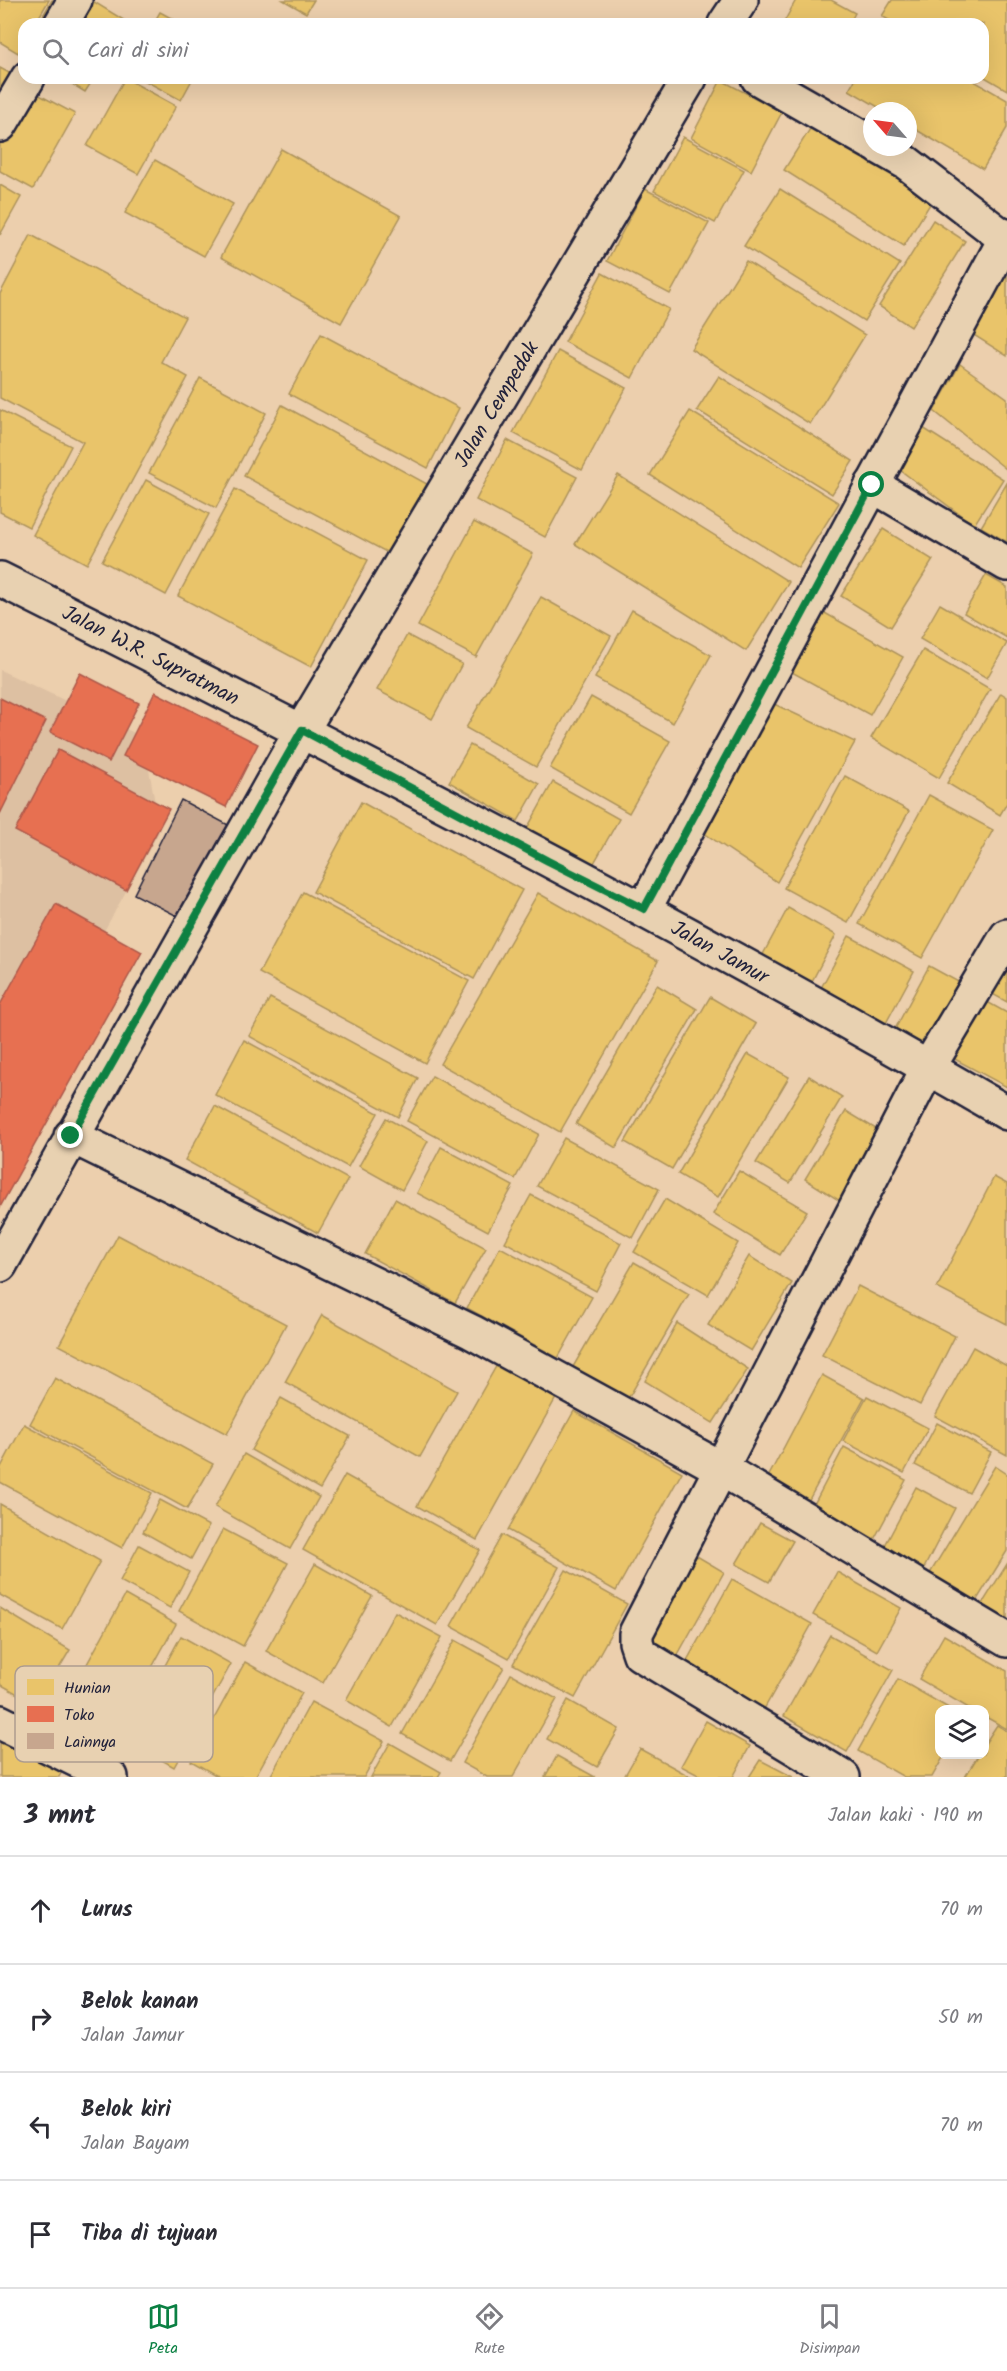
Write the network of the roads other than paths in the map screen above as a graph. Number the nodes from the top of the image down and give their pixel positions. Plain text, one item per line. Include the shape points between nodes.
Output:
1 (75, 0) edge
2 (741, 0) edge
3 (64, 18) edge
4 (729, 18) edge
5 (24, 84) edge
6 (686, 84) edge
7 (769, 84) edge
8 (0, 125) edge
9 (863, 138) edge
10 (895, 156) edge
11 (1006, 238) edge
12 (872, 485) junction
13 (1007, 564) edge
14 (0, 579) edge
15 (302, 730) junction
16 (644, 909) junction
17 (1007, 936) edge
18 (927, 1068) junction
19 (1007, 1113) edge
20 (71, 1136) junction
21 (0, 1265) edge
22 (720, 1468) junction
23 (1007, 1640) edge
24 (0, 1722) edge
25 (15, 1730) edge
26 (80, 1762) edge
27 (110, 1777) edge
28 (843, 1777) edge

1 - 3 street
2 - 4 street
5 - 8 street
6 - 15 street, Jalan Cempedak
7 - 9 street
10 - 11 street
11 - 12 street
12 - 13 street
12 - 16 street
14 - 15 street, Jalan W.R. Supratman
15 - 16 street, Jalan Jamur
15 - 20 street, Jalan Cempedak
16 - 18 street, Jalan Jamur
17 - 18 street
18 - 19 street, Jalan Jamur
18 - 22 street
20 - 21 street, Jalan Cempedak
20 - 22 street via 472,1332
22 - 23 street
22 - 28 street via 643,1616 636,1642 640,1653
24 - 25 street
26 - 27 street

